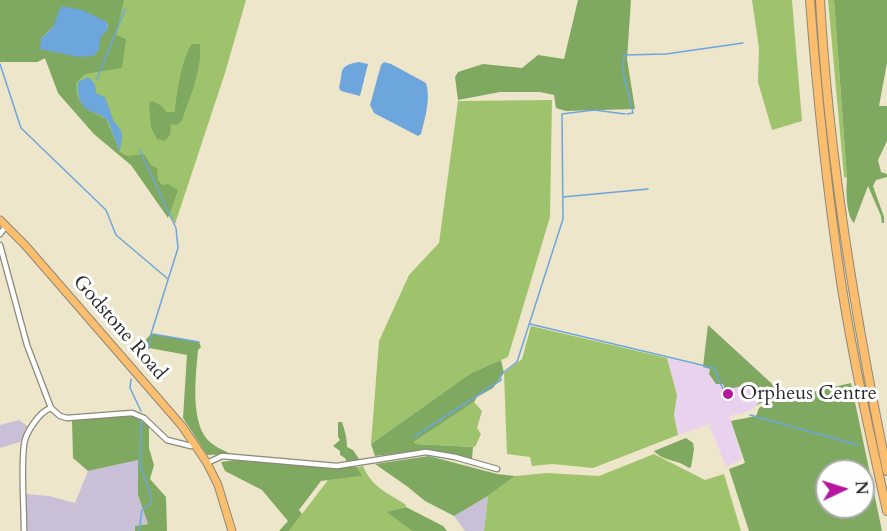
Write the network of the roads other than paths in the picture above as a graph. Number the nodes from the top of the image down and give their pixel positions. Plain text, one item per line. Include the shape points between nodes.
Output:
1 (810, 0) edge
2 (820, 0) edge
3 (0, 220) edge
4 (6, 226) junction
5 (0, 234) edge
6 (0, 245) edge
7 (51, 408) junction
8 (195, 444) junction
9 (207, 463) junction
10 (497, 470) dead end
11 (887, 471) edge
12 (887, 511) edge
13 (24, 531) edge
14 (232, 531) edge

1 - 12 highway via 836,250
2 - 11 highway via 830,131 846,256
3 - 4 main road, Godstone Road
4 - 5 street
4 - 8 main road, Godstone Road
6 - 7 street via 27,345
7 - 8 street via 67,418 132,413 144,418 167,440
7 - 13 street via 44,411 24,442
8 - 9 main road, Godstone Road
9 - 10 street via 222,456 337,466 426,452
9 - 14 main road, Godstone Road

